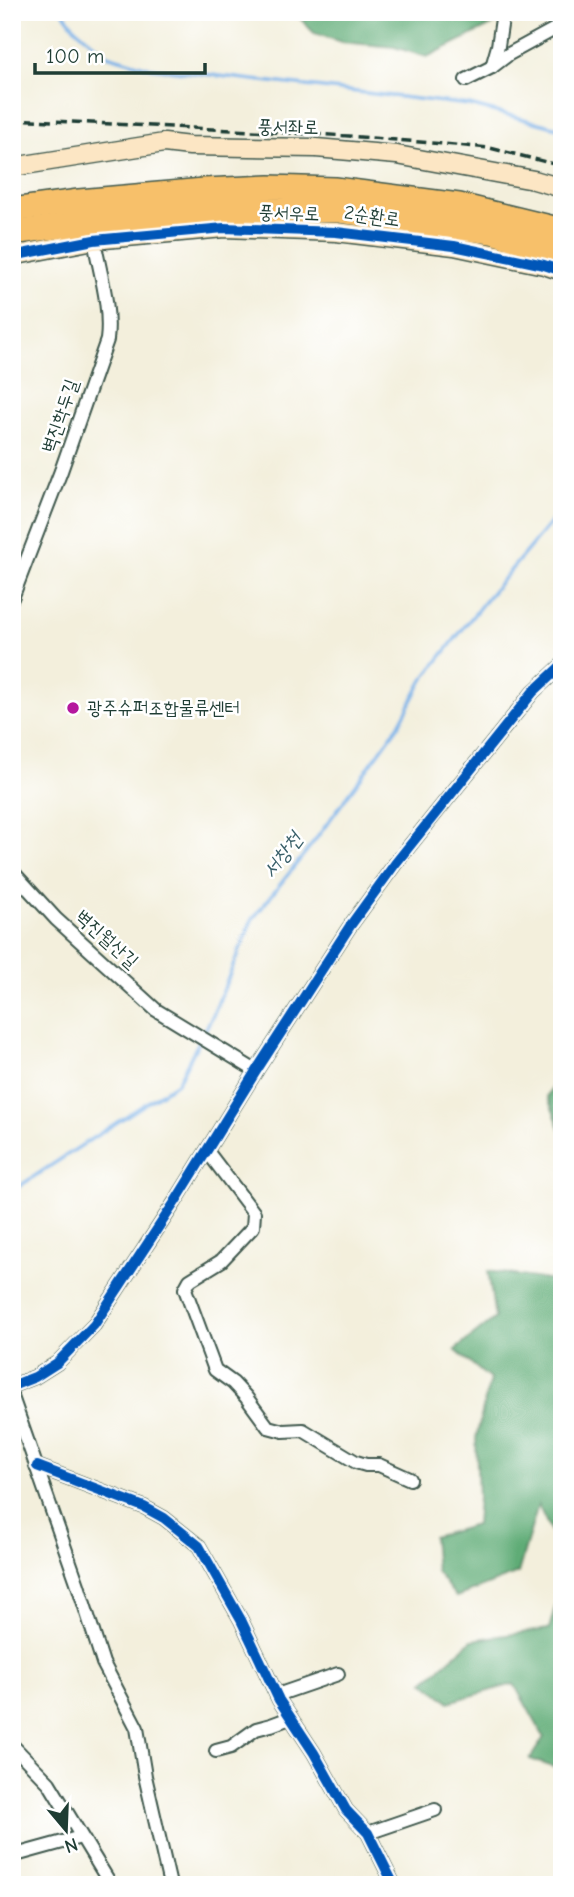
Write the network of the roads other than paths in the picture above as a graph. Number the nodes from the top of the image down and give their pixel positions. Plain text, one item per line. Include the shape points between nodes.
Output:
1 (503, 12) edge
2 (562, 25) edge
3 (492, 67) junction
4 (466, 80) dead end
5 (12, 167) edge
6 (562, 188) edge
7 (12, 210) edge
8 (562, 230) edge
9 (12, 233) edge
10 (94, 240) junction
11 (562, 253) edge
12 (12, 256) edge
13 (562, 271) edge
14 (12, 598) edge
15 (562, 664) edge
16 (12, 872) edge
17 (256, 1071) junction
18 (207, 1151) junction
19 (12, 1386) edge
20 (12, 1396) edge
21 (37, 1466) junction
22 (410, 1479) dead end
23 (338, 1674) dead end
24 (277, 1695) junction
25 (290, 1718) junction
26 (12, 1745) edge
27 (216, 1751) dead end
28 (435, 1810) dead end
29 (368, 1833) junction
30 (80, 1837) junction
31 (12, 1856) edge
32 (392, 1881) dead end
33 (111, 1885) edge
34 (170, 1885) edge

1 - 3 street
2 - 3 street
3 - 4 street
5 - 6 street, 풍서좌로 via 164,143 316,148 397,155
7 - 8 highway, 2순환로 via 269,187 459,205
9 - 11 highway, 2순환로 via 231,209 340,211 492,232
10 - 12 street, 풍서우로
10 - 13 street, 풍서우로 via 224,228 336,232 454,246
10 - 14 street, 벽진학두길 via 107,306 107,340
15 - 17 street via 533,692 383,881
16 - 17 street, 벽진월산길 via 156,1010
17 - 18 street
18 - 19 street via 94,1325 57,1363
18 - 22 street via 254,1213 253,1227 221,1261 190,1280 185,1289 215,1370 233,1383 268,1427 303,1430 356,1462 379,1465
20 - 21 street
21 - 24 street via 144,1507 199,1546
21 - 34 street via 103,1663 137,1728
23 - 24 street
24 - 25 street
25 - 27 street via 256,1729 231,1747
25 - 29 street via 346,1810
26 - 30 street via 49,1783
28 - 29 street
29 - 32 street
30 - 31 street
30 - 33 street

